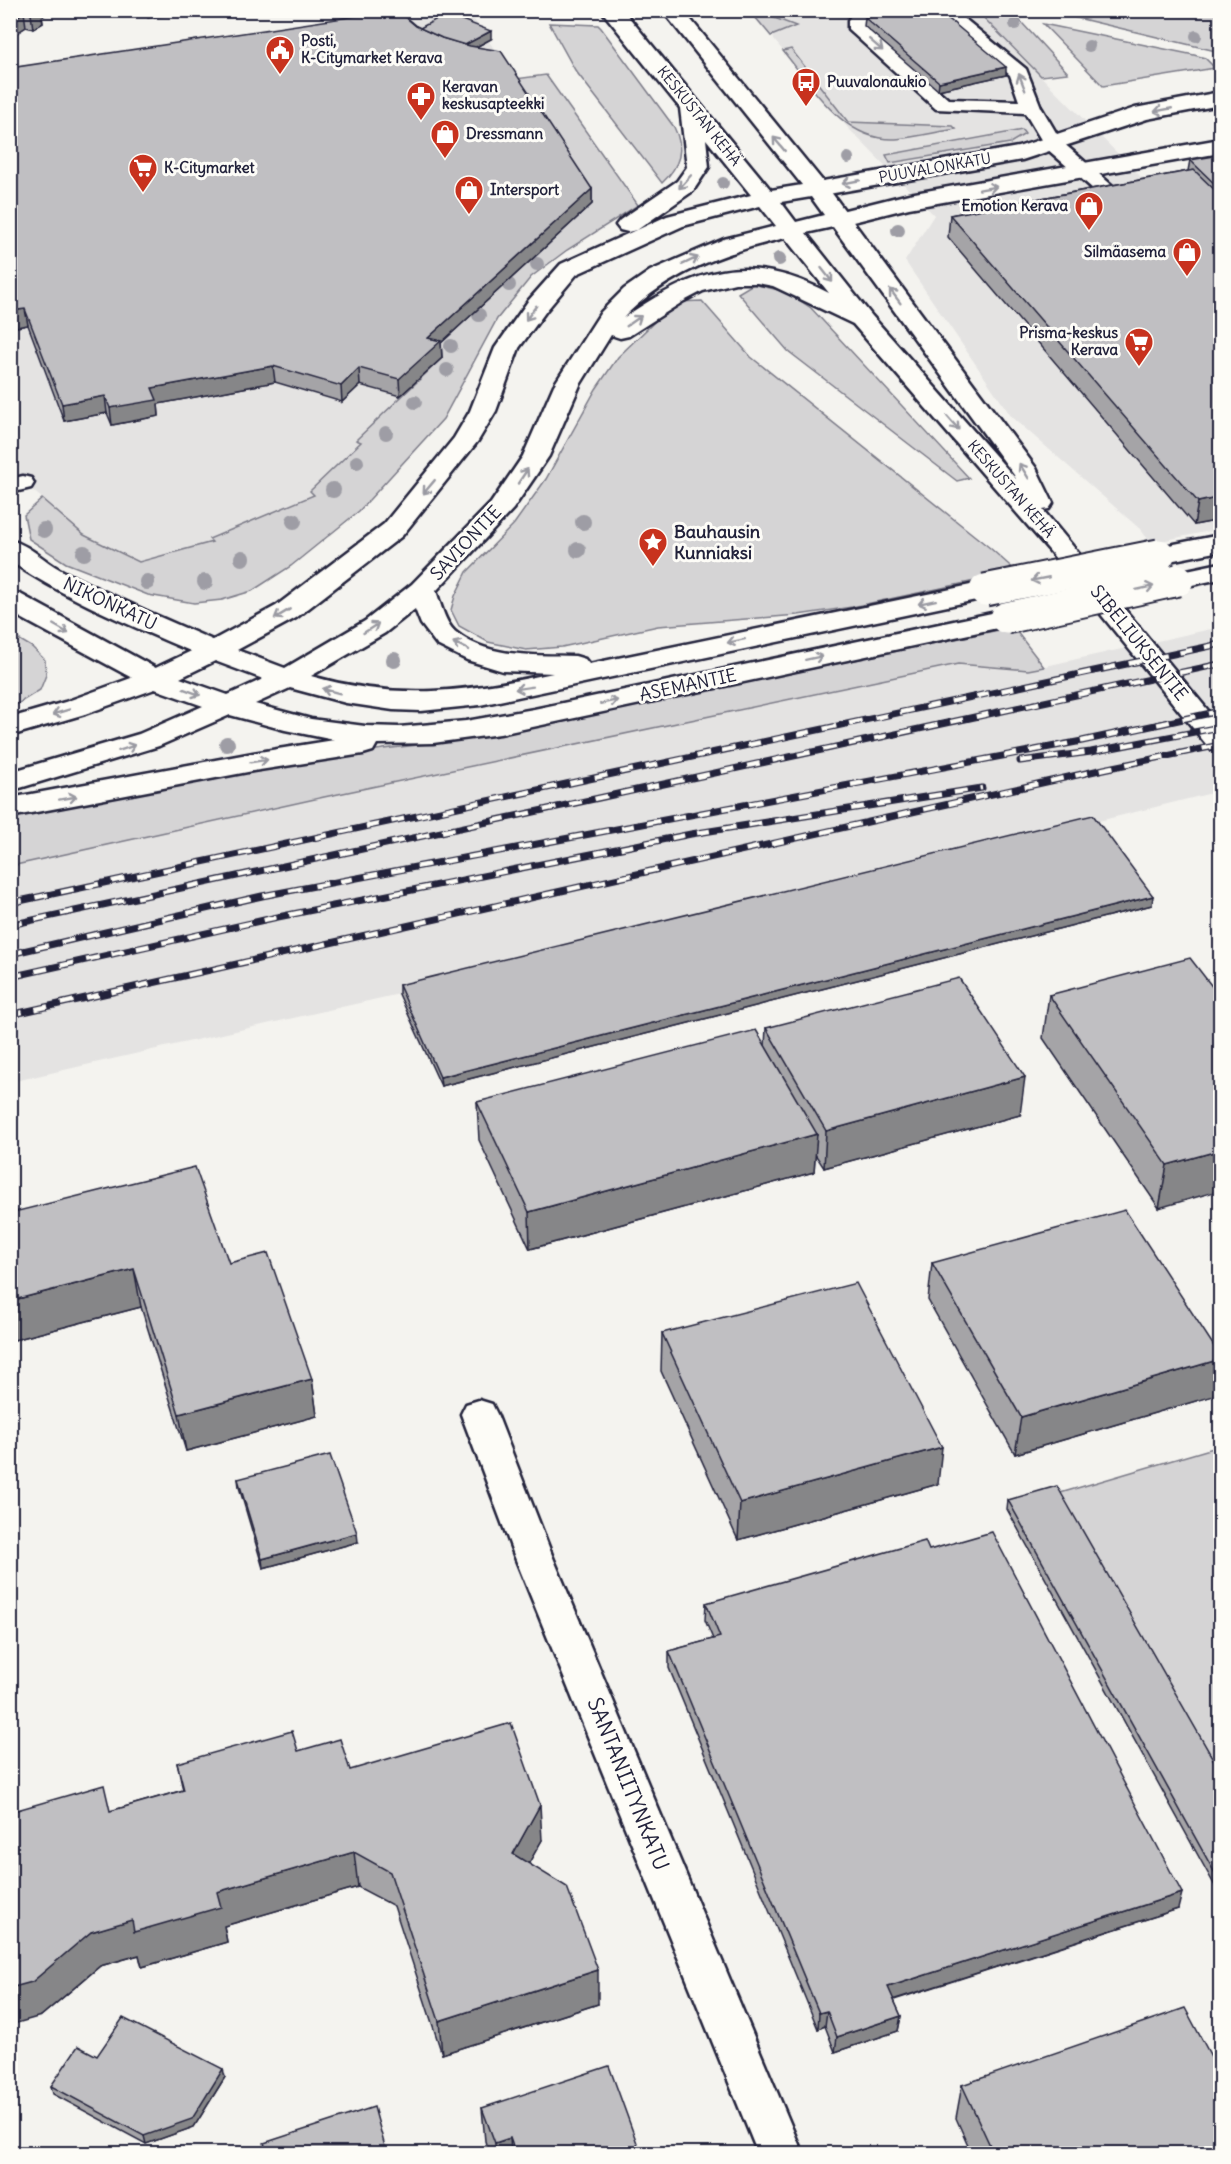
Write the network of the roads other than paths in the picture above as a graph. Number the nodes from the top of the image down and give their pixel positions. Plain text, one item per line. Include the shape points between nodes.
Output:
1 (611, 10) edge
2 (875, 10) edge
3 (902, 10) edge
4 (942, 10) edge
5 (677, 16) edge
6 (857, 20) junction
7 (1221, 99) edge
8 (1031, 107) junction
9 (691, 108) junction
10 (1053, 144) junction
11 (1221, 146) edge
12 (1084, 170) junction
13 (816, 189) junction
14 (766, 198) junction
15 (1123, 205) edge
16 (837, 219) junction
17 (791, 229) junction
18 (569, 269) junction
19 (863, 321) junction
20 (586, 354) junction
21 (1058, 543) junction
22 (1221, 543) edge
23 (10, 548) edge
24 (1221, 571) edge
25 (422, 590) junction
26 (10, 600) edge
27 (214, 651) junction
28 (622, 665) junction
29 (155, 679) junction
30 (285, 680) junction
31 (228, 705) junction
32 (10, 727) edge
33 (428, 735) junction
34 (1221, 743) edge
35 (10, 782) edge
36 (10, 808) edge
37 (479, 1414) dead end
38 (781, 2154) edge

1 - 9 main road, KESKUSTAN KEHÄ
2 - 6 lane
3 - 6 lane
8 -> 4 lane via 1019,73
13 -> 5 main road, KESKUSTAN KEHÄ
6 -> 8 lane via 857,29 943,105
7 -> 10 main road via 1143,113
8 - 10 lane
9 - 14 main road, KESKUSTAN KEHÄ
9 -> 18 main road via 698,167 685,186
10 - 12 lane
10 -> 13 main road, PUUVALONKATU via 1022,153
11 - 12 main road
12 - 15 lane
16 -> 12 main road, PUUVALONKATU via 909,201
13 - 14 main road
13 - 16 main road, KESKUSTAN KEHÄ
14 - 17 main road, KESKUSTAN KEHÄ
14 - 18 main road via 675,221
16 - 17 main road, SAVIONTIE
21 -> 16 main road, KESKUSTAN KEHÄ via 1027,474
17 -> 19 main road, KESKUSTAN KEHÄ
20 -> 17 main road, SAVIONTIE via 610,317 658,276 732,244
18 -> 27 main road via 507,348 483,411 465,441 393,530 286,612
20 -> 19 main road via 693,285 737,276 780,280
19 -> 21 main road, KESKUSTAN KEHÄ
25 -> 20 main road, SAVIONTIE via 500,509 536,456 567,385
21 - 34 main road, SIBELIUKSENTIE
22 -> 28 main road, ASEMANTIE, bridge
23 - 27 main road, NIKONKATU via 49,575
33 -> 24 main road, ASEMANTIE, bridge via 525,719
28 -> 25 main road via 503,662 477,654 447,639 435,624
30 -> 25 main road, SAVIONTIE via 375,627
26 -> 29 main road
27 - 29 main road
27 - 30 main road, ASEMANTIE
28 -> 30 main road, ASEMANTIE via 529,688 432,701 341,694
29 -> 31 main road, ASEMANTIE
29 -> 32 main road
30 - 31 main road, SAVIONTIE
31 - 33 main road, ASEMANTIE via 312,728 365,735
35 -> 31 main road, SAVIONTIE via 149,740
36 -> 33 main road via 252,762
37 - 38 main road, SANTANIITYNKATU via 532,1556

